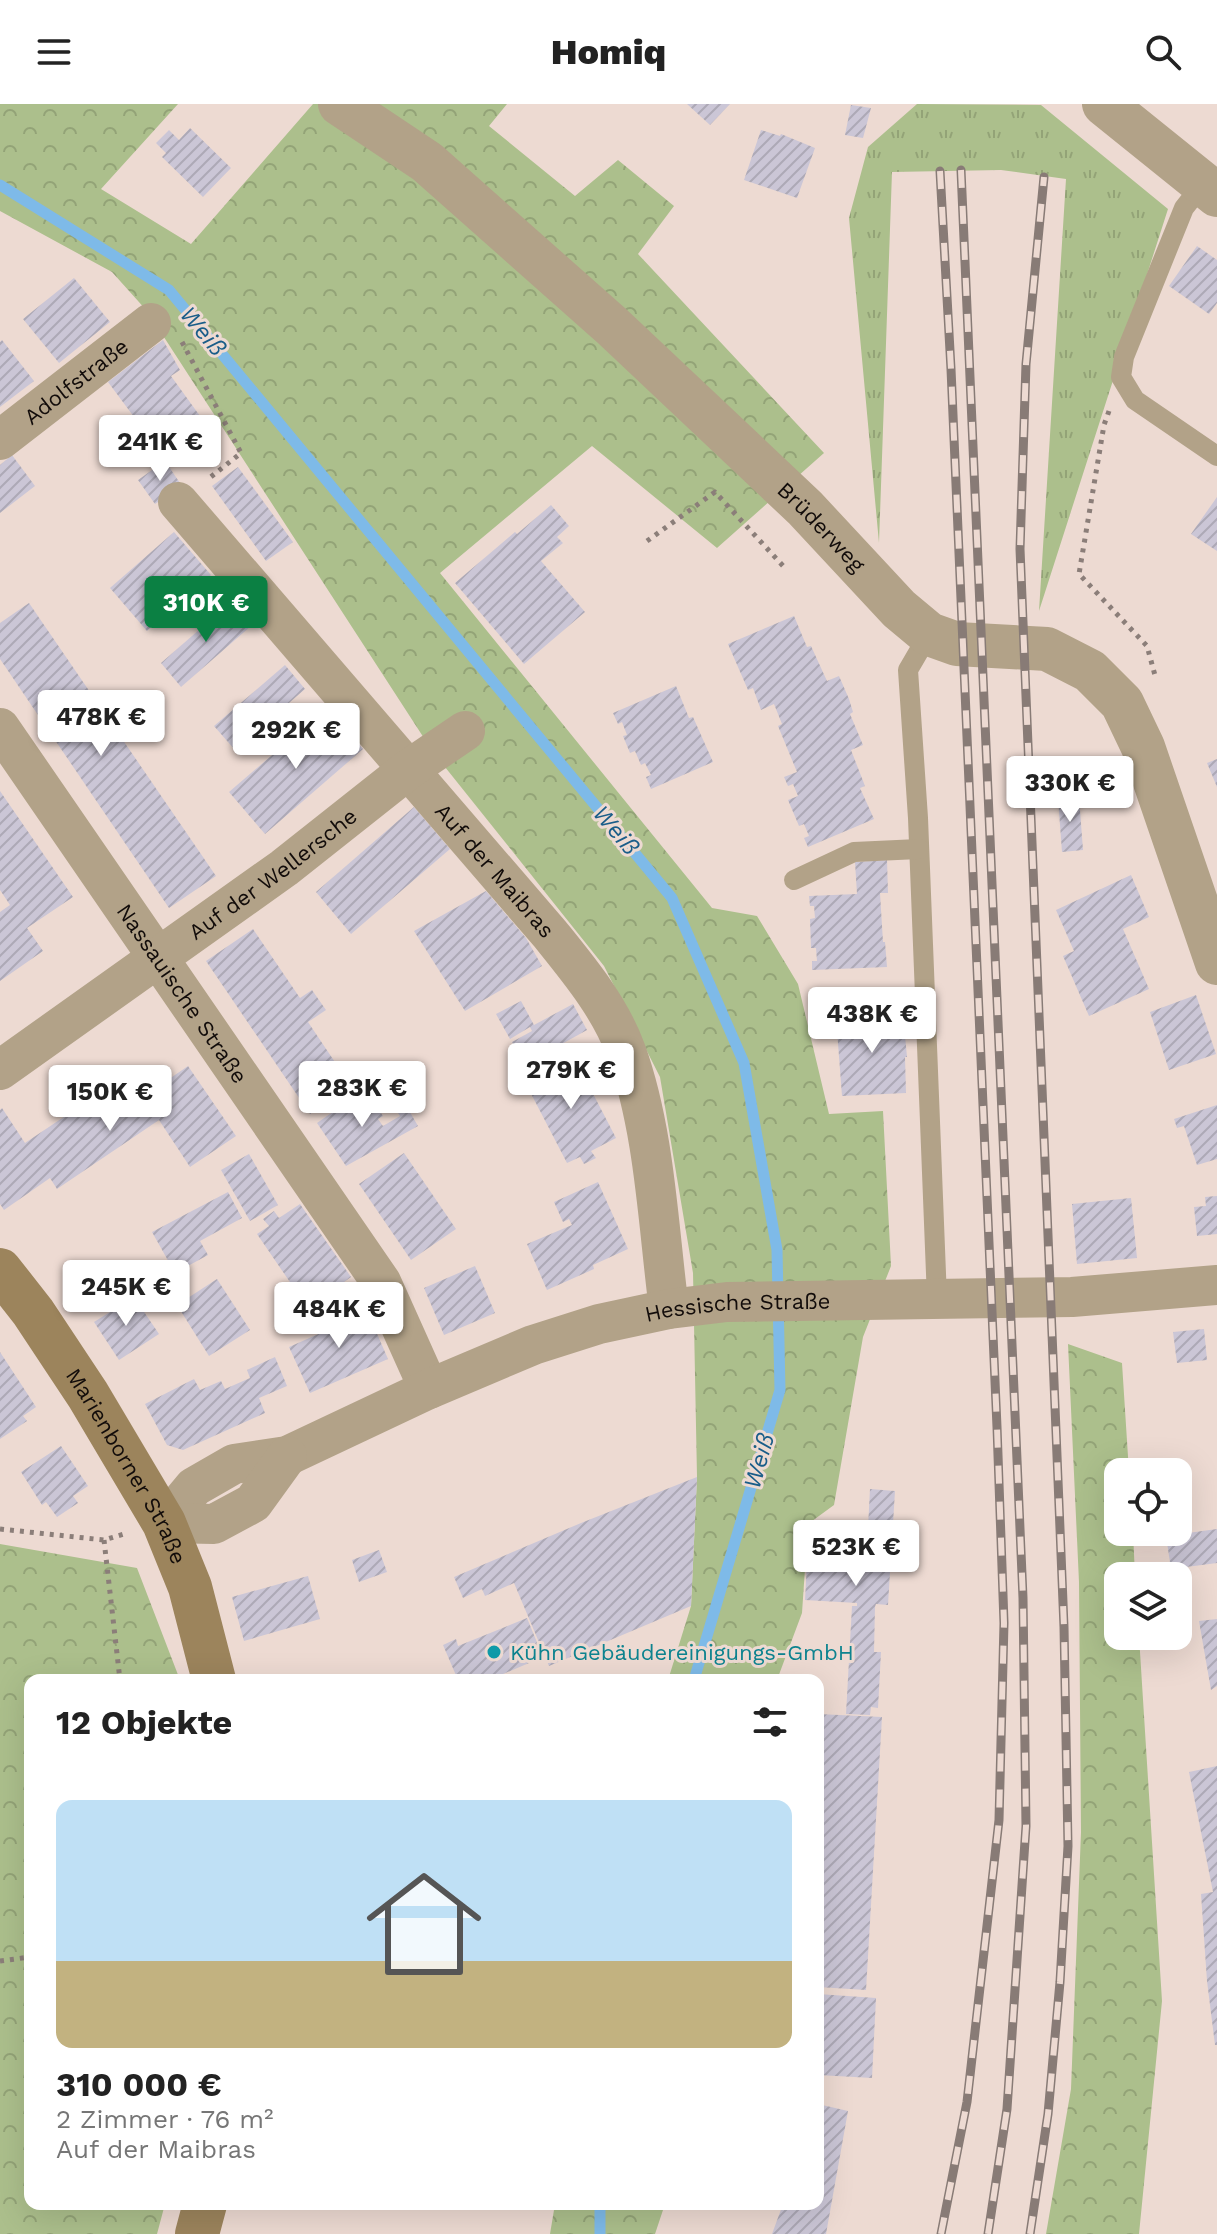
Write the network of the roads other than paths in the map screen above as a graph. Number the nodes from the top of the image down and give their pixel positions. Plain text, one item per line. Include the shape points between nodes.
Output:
1 (340, 104) edge
2 (1104, 104) edge
3 (1212, 190) edge
4 (151, 323) road end
5 (0, 440) edge
6 (1217, 456) edge
7 (190, 493) road end
8 (929, 634) junction
9 (0, 728) edge
10 (465, 731) dead end
11 (409, 769) junction
12 (919, 849) junction
13 (794, 880) dead end
14 (157, 957) junction
15 (1217, 963) edge
16 (0, 1070) edge
17 (0, 1270) edge
18 (1217, 1285) edge
19 (937, 1299) junction
20 (669, 1309) junction
21 (429, 1389) junction
22 (164, 1523) junction
23 (212, 1674) edge
24 (203, 2210) edge
25 (197, 2234) edge

1 - 8 street, Brüderweg via 427,162 612,326
2 - 3 street
3 - 6 lane via 1184,208 1124,357 1121,377 1135,400
4 - 5 street, Adolfstraße
7 - 11 street, Auf der Maibras
8 - 12 lane via 908,670
8 - 15 street, Brüderweg via 957,644 1047,649 1090,671 1122,703 1155,778
9 - 14 street, Nassauische Straße
10 - 11 street, Auf der Wellersche
11 - 14 street, Auf der Wellersche via 284,868
11 - 20 street, Auf der Maibras via 593,988 625,1049 645,1116
12 - 13 lane via 854,852
12 - 19 lane
14 - 16 street, Auf der Wellersche
14 - 21 street, Nassauische Straße via 381,1282
17 - 22 main road, Marienborner Straße via 88,1395
18 - 19 street, Hessische Straße via 1072,1297
19 - 20 street, Hessische Straße via 727,1302
20 - 21 street, Hessische Straße via 533,1345
21 - 22 street, Hessische Straße via 287,1456 253,1503 214,1524
22 - 23 main road, Marienborner Straße via 190,1587
24 - 25 main road

